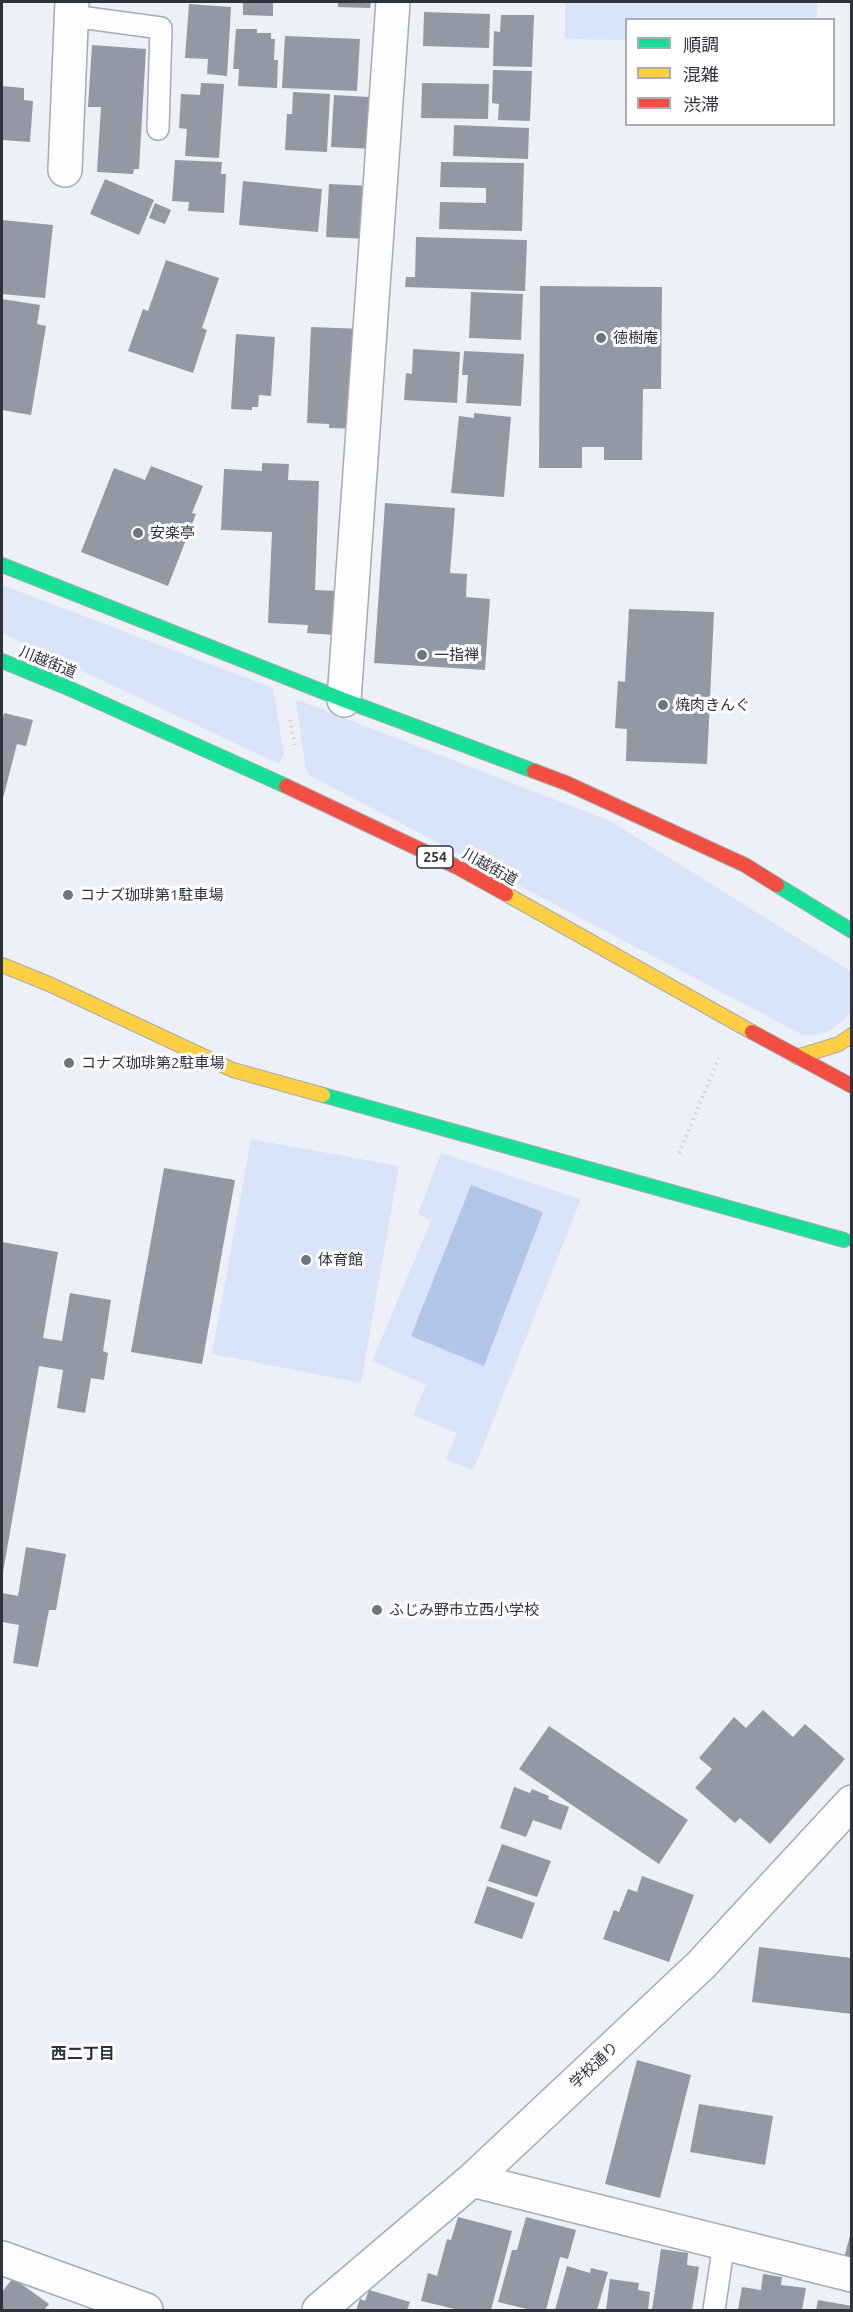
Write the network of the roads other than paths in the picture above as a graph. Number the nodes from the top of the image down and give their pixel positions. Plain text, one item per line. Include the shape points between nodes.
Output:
1 (393, 2) edge
2 (72, 9) edge
3 (158, 129) dead end
4 (64, 170) dead end
5 (2, 565) edge
6 (2, 661) edge
7 (344, 700) junction
8 (852, 931) edge
9 (2, 965) edge
10 (852, 1035) edge
11 (797, 1057) junction
12 (852, 1086) edge
13 (844, 1240) dead end
14 (852, 1802) edge
15 (472, 2180) junction
16 (723, 2243) junction
17 (2, 2258) edge
18 (852, 2275) edge
19 (146, 2310) edge
20 (319, 2310) edge
21 (714, 2310) edge

1 - 7 street
2 - 3 lane via 161,28
2 - 4 street
5 - 7 main road
6 - 11 main road, 川越街道 / 254 via 289,787 459,868
7 - 8 main road via 566,783 745,865
9 - 13 main road via 233,1070
10 - 11 main road via 839,1044
11 - 12 main road, 川越街道 / 254
14 - 15 street, 学校通り via 701,1965
15 - 16 street
15 - 20 street, 学校通り
16 - 18 street
16 - 21 lane
17 - 19 street

